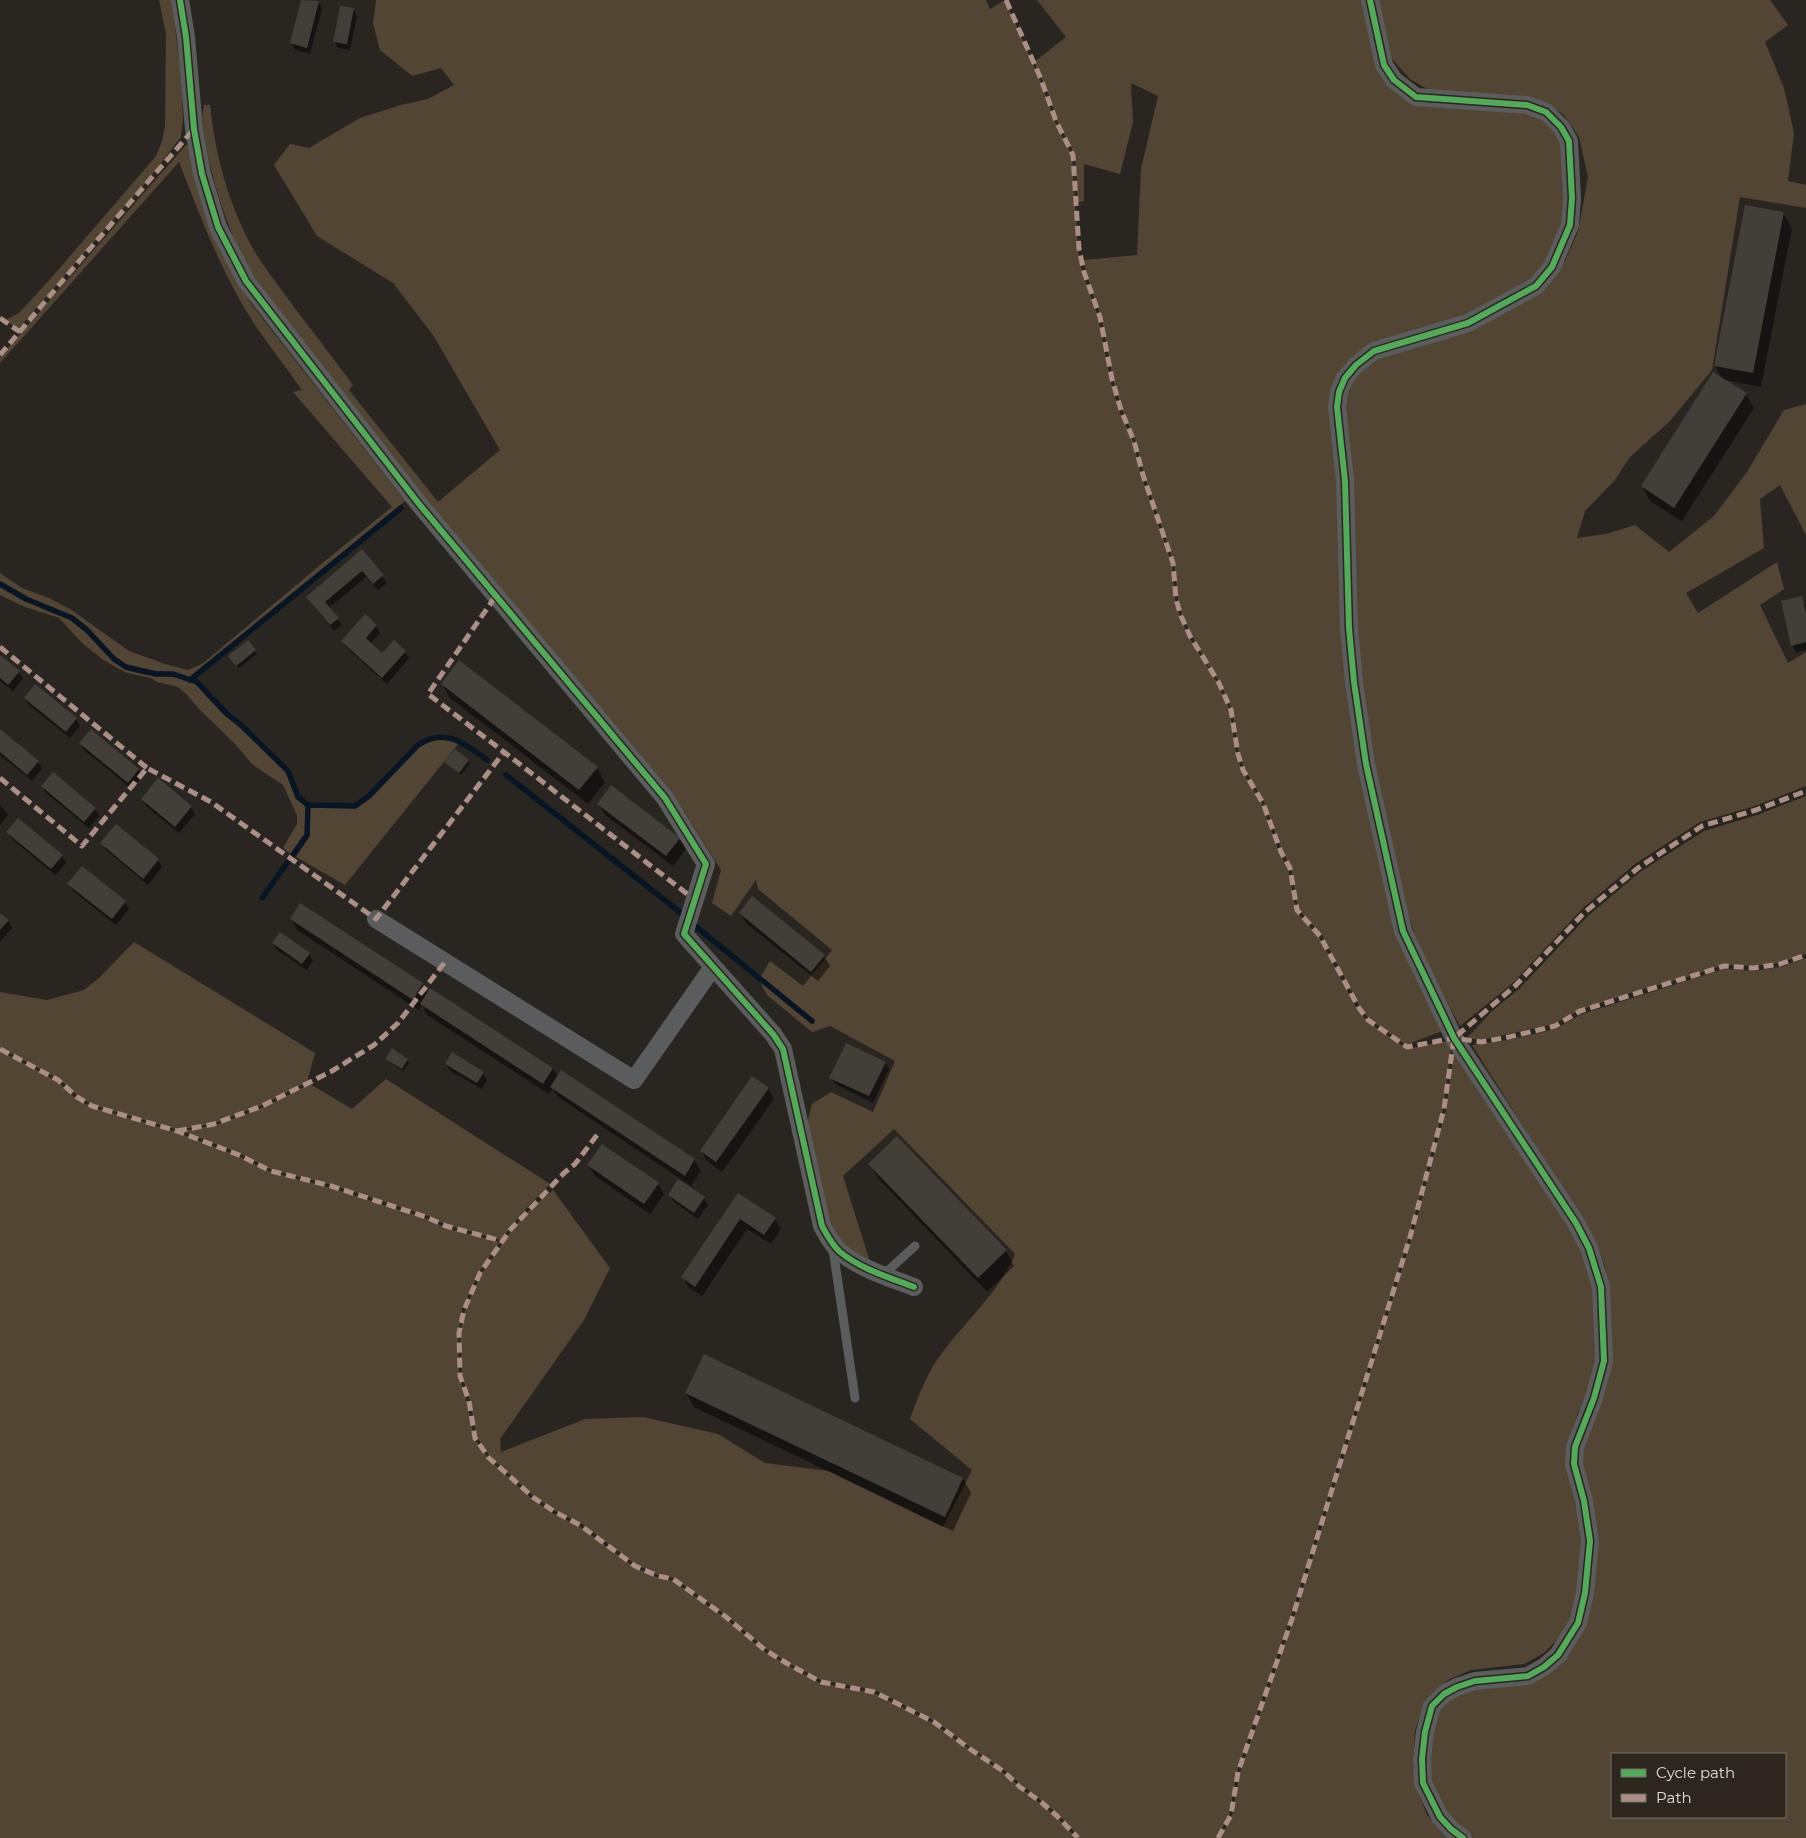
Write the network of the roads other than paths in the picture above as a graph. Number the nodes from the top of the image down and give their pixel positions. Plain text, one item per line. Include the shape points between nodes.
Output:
1 (180, 0) edge
2 (1370, 0) edge
3 (376, 919) dead end
4 (713, 967) junction
5 (832, 1244) junction
6 (915, 1246) dead end
7 (883, 1275) junction
8 (914, 1287) dead end
9 (855, 1398) dead end
10 (1463, 1838) edge

1 - 4 street via 202,174 218,227 230,252 256,295 419,504 665,798 706,864 684,934
2 - 10 street via 1384,65 1404,89 1416,97 1527,105 1546,112 1561,126 1569,141 1571,162 1570,225 1552,267 1536,286 1468,323 1374,352 1345,378 1339,392 1338,407 1345,481 1349,628 1354,682 1366,764 1403,931 1454,1038 1576,1223 1589,1248 1600,1287 1604,1361 1576,1447 1574,1464 1590,1541 1585,1593 1578,1623 1558,1655 1544,1667 1528,1676 1475,1681 1457,1687 1432,1706 1428,1716 1422,1759 1423,1784 1440,1817
3 - 4 street via 634,1080
4 - 5 street via 783,1049 818,1213
5 - 7 street via 839,1252
5 - 9 lane
6 - 7 lane
7 - 8 street

